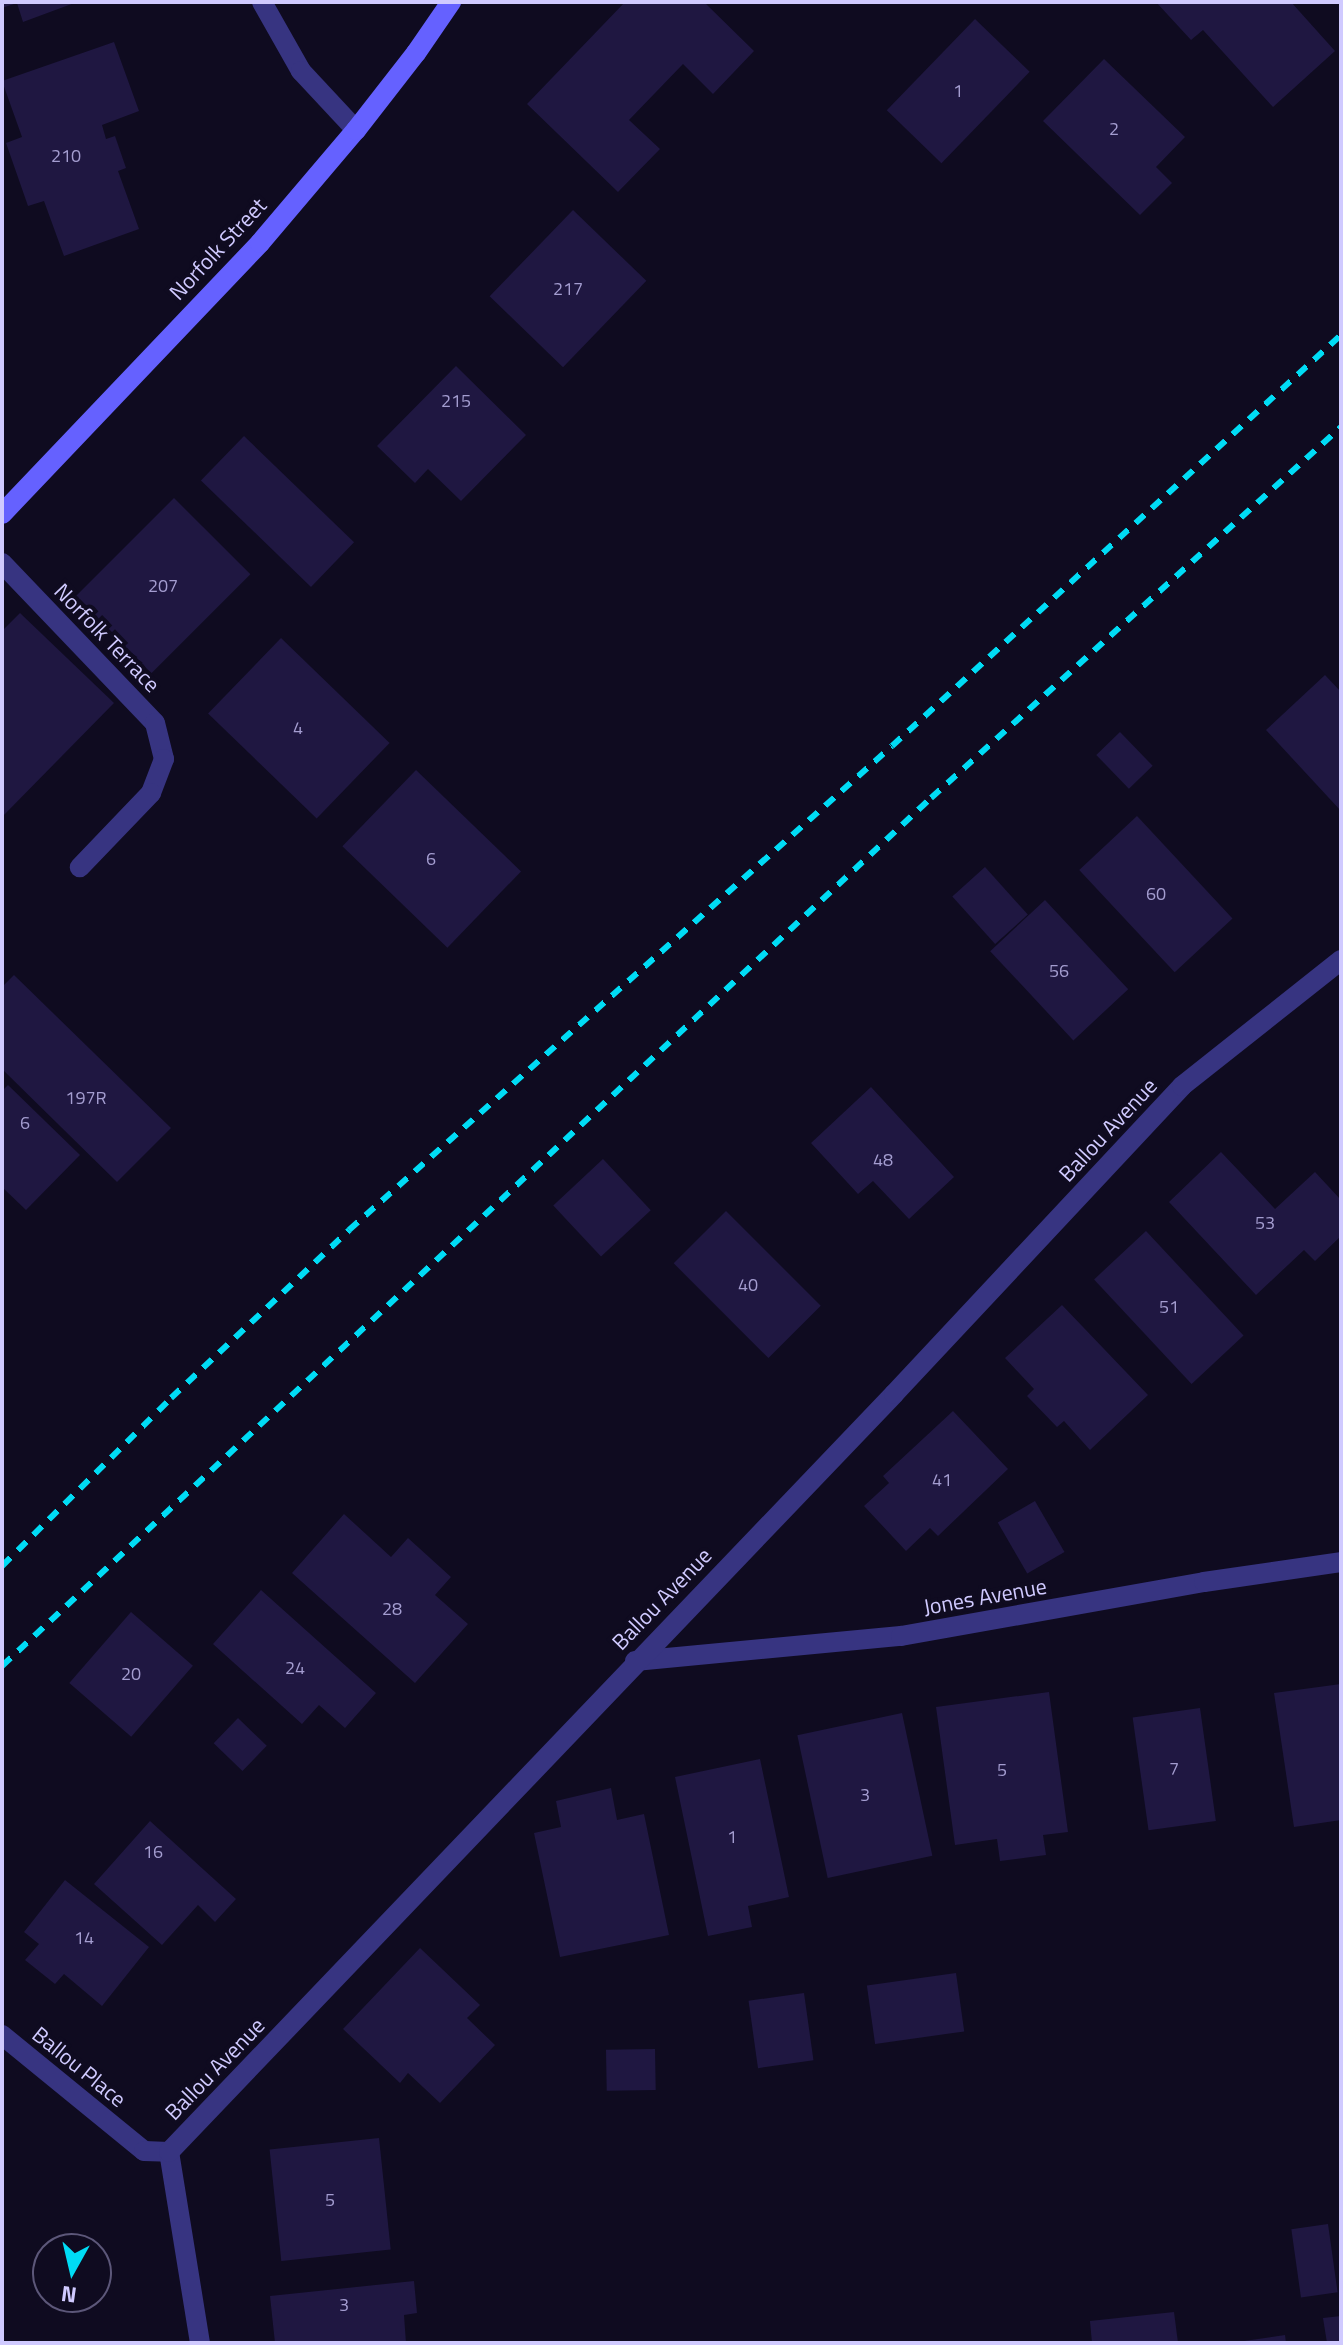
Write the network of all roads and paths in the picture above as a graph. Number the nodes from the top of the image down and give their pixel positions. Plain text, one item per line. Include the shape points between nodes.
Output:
1 (262, 2) edge
2 (451, 2) edge
3 (356, 130) junction
4 (2, 514) edge
5 (2, 563) edge
6 (80, 867) dead end
7 (1341, 960) edge
8 (1341, 1562) edge
9 (635, 1661) junction
10 (2, 2035) edge
11 (169, 2152) junction
12 (200, 2343) edge

1 - 3 street via 301,71
2 - 3 main road, Norfolk Street
3 - 4 main road, Norfolk Street via 260,243
5 - 6 street, Norfolk Terrace via 155,723 164,759 151,793
7 - 9 street, Ballou Avenue via 1182,1086
8 - 9 street, Jones Avenue via 901,1636
9 - 11 street, Ballou Avenue
10 - 11 street, Ballou Place via 144,2151
11 - 12 street, Ballou Avenue

